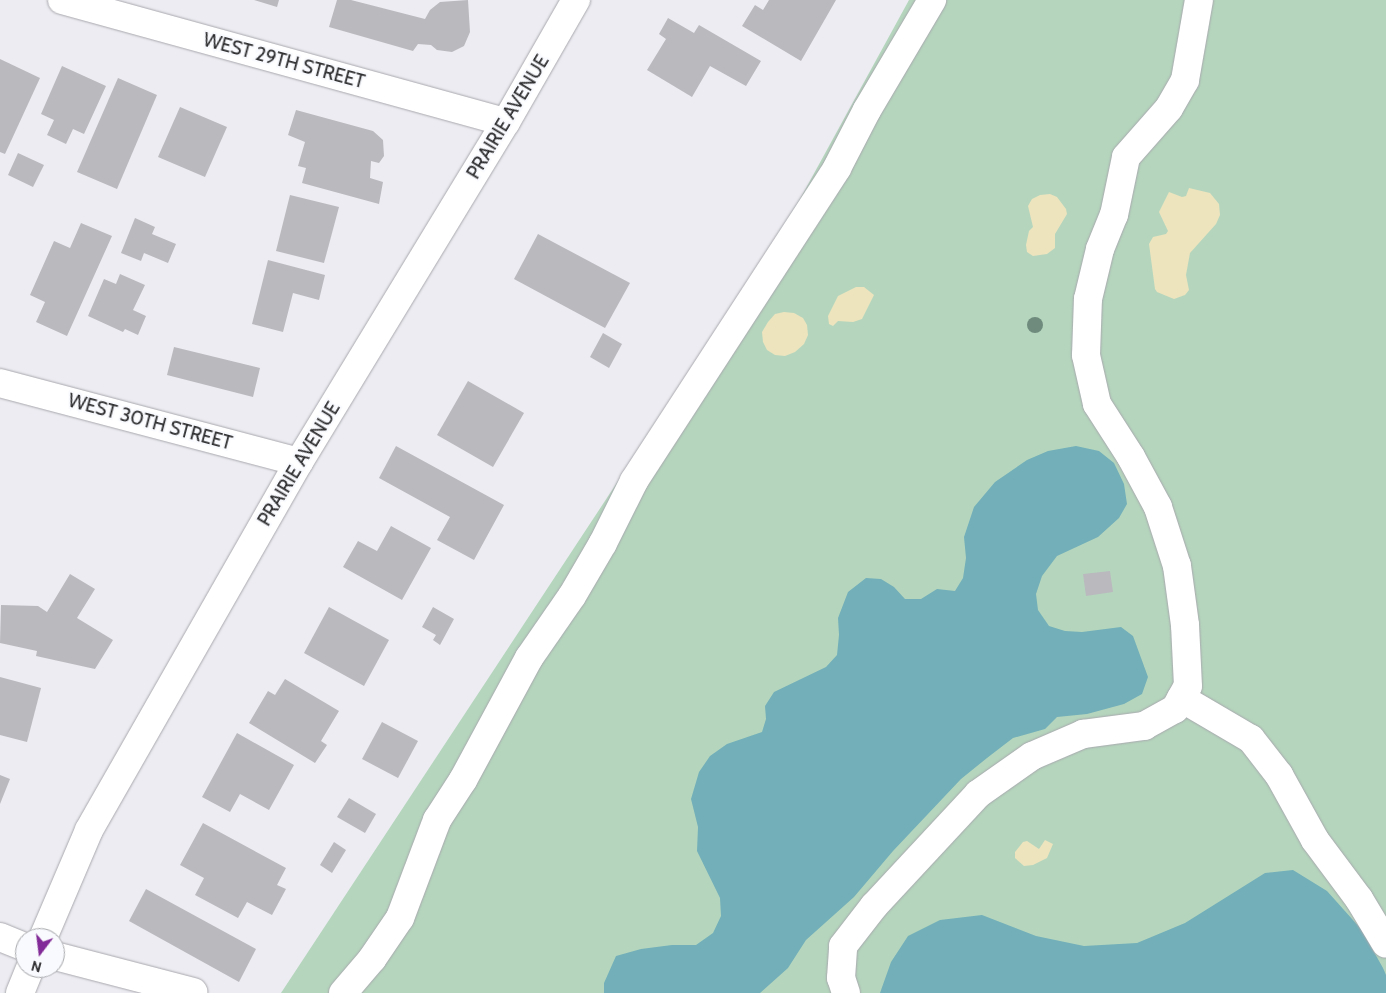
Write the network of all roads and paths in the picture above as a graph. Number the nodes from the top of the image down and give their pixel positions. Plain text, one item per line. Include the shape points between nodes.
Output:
1 (576, 0) edge
2 (932, 0) edge
3 (1199, 0) edge
4 (72, 1) edge
5 (506, 122) junction
6 (0, 383) edge
7 (299, 462) junction
8 (1181, 698) junction
9 (47, 928) edge
10 (0, 937) edge
11 (15, 943) edge
12 (1386, 944) edge
13 (65, 959) edge
14 (26, 978) edge
15 (193, 992) dead end
16 (20, 993) edge
17 (342, 993) edge
18 (846, 993) edge

1 - 5 street, PRAIRIE AVENUE
2 - 17 street via 837,168 634,481 572,596 529,658 463,780 437,820 400,918 372,959
3 - 8 street via 1185,80 1169,108 1126,157 1114,215 1100,248 1088,299 1086,355 1097,404 1158,507 1177,566 1185,625 1188,686
4 - 5 street, WEST 29TH STREET
5 - 7 street, PRAIRIE AVENUE
6 - 7 street, WEST 30TH STREET
7 - 9 street, PRAIRIE AVENUE via 89,830
8 - 12 street via 1251,739 1279,775 1315,840 1359,899
8 - 18 street via 1175,709 1144,726 1083,734 1032,756 978,794 874,906 842,946 841,978
10 - 11 street
13 - 15 street
14 - 16 street

